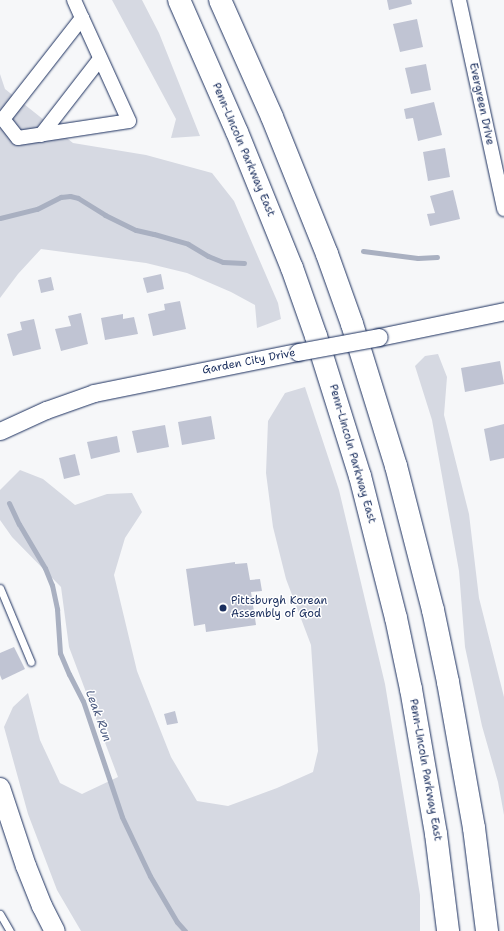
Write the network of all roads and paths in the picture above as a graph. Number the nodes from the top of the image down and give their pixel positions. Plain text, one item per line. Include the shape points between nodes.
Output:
1 (74, 0) edge
2 (179, 0) edge
3 (220, 0) edge
4 (458, 0) edge
5 (82, 18) junction
6 (100, 59) junction
7 (41, 134) junction
8 (504, 209) edge
9 (504, 311) edge
10 (0, 431) edge
11 (0, 588) edge
12 (31, 662) dead end
13 (0, 788) edge
14 (0, 914) edge
15 (10, 931) edge
16 (55, 931) edge
17 (448, 931) edge
18 (487, 931) edge

1 - 5 street
2 - 17 highway, Penn-Lincoln Parkway East via 237,132 292,268 319,343 360,476 395,611 411,689 436,834
3 - 18 highway via 278,131 327,254 352,324 396,466 434,610 474,828
4 - 8 street, Evergreen Drive
5 - 6 street
5 - 7 street via 3,119 18,138
6 - 7 street
6 - 7 street via 129,121
9 - 10 street, Garden City Drive, bridge via 94,393 46,410
11 - 12 lane
13 - 16 main road via 26,866
14 - 15 lane

